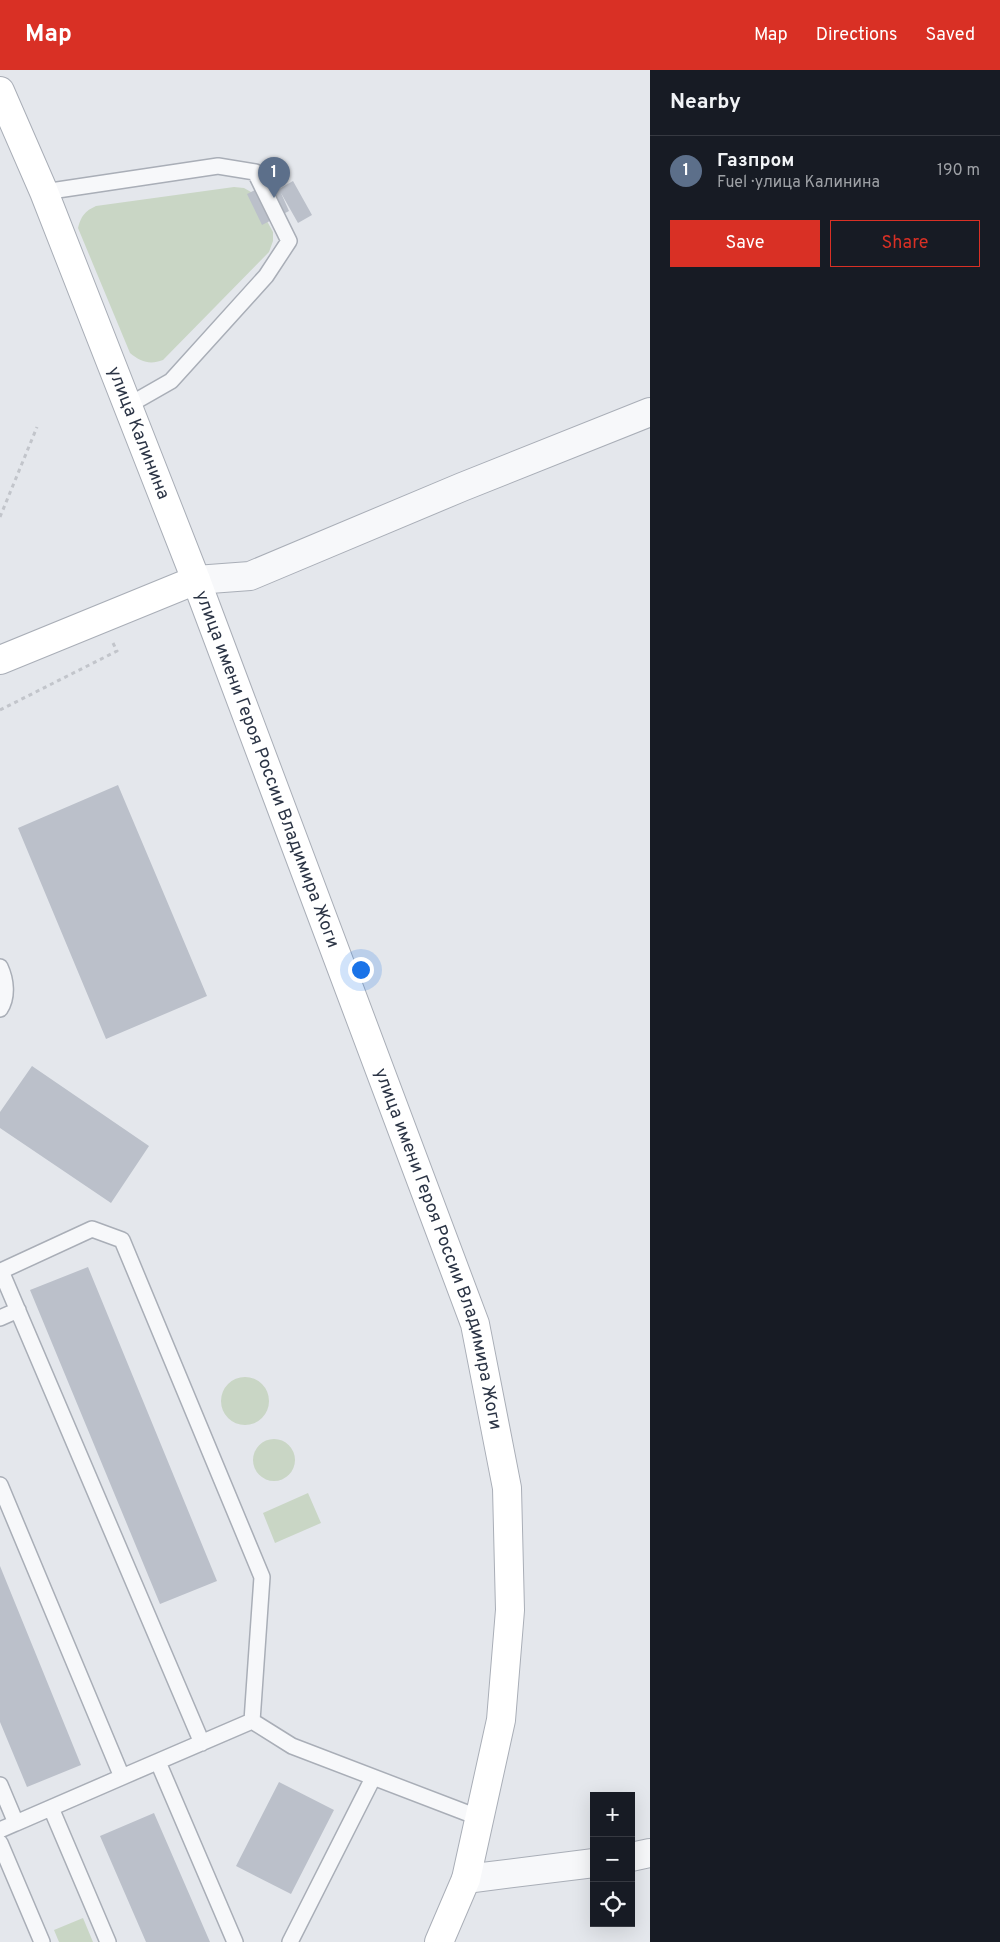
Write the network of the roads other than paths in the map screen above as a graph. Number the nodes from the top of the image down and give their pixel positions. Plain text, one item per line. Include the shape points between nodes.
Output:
1 (0, 91) edge
2 (44, 192) junction
3 (129, 405) junction
4 (650, 412) edge
5 (196, 580) junction
6 (0, 660) edge
7 (0, 967) edge
8 (0, 1009) edge
9 (1, 1270) edge
10 (18, 1310) junction
11 (0, 1318) edge
12 (0, 1485) edge
13 (252, 1721) junction
14 (202, 1743) junction
15 (158, 1762) junction
16 (122, 1777) junction
17 (373, 1778) junction
18 (0, 1786) edge
19 (51, 1808) junction
20 (480, 1818) junction
21 (16, 1823) junction
22 (0, 1830) edge
23 (0, 1843) edge
24 (650, 1853) edge
25 (635, 1856) edge
26 (590, 1864) edge
27 (466, 1879) junction
28 (42, 1942) edge
29 (108, 1942) edge
30 (235, 1942) edge
31 (290, 1942) edge
32 (439, 1942) edge

1 - 2 main road, улица Калинина
2 - 3 main road, улица Калинина
2 - 3 lane via 218,166 255,172 289,241 266,276 171,381
3 - 5 main road, улица Калинина
4 - 5 street via 250,576
5 - 6 main road
5 - 20 main road, улица имени Героя России Владимира Жоги via 475,1324 507,1488 510,1610 501,1720
7 - 8 lane via 4,975 6,1001
9 - 10 lane
9 - 13 lane via 92,1229 122,1240 262,1577
10 - 11 lane
10 - 14 lane
12 - 16 lane
13 - 14 lane
13 - 17 lane via 292,1746
14 - 15 lane
15 - 16 lane
15 - 30 lane
16 - 19 lane
17 - 20 lane
17 - 31 lane
18 - 21 lane
19 - 21 lane
19 - 29 lane
20 - 27 main road, улица имени Героя России Владимира Жоги
21 - 22 lane
23 - 28 lane
24 - 25 street
26 - 27 street
27 - 32 main road, улица имени Героя России Владимира Жоги

